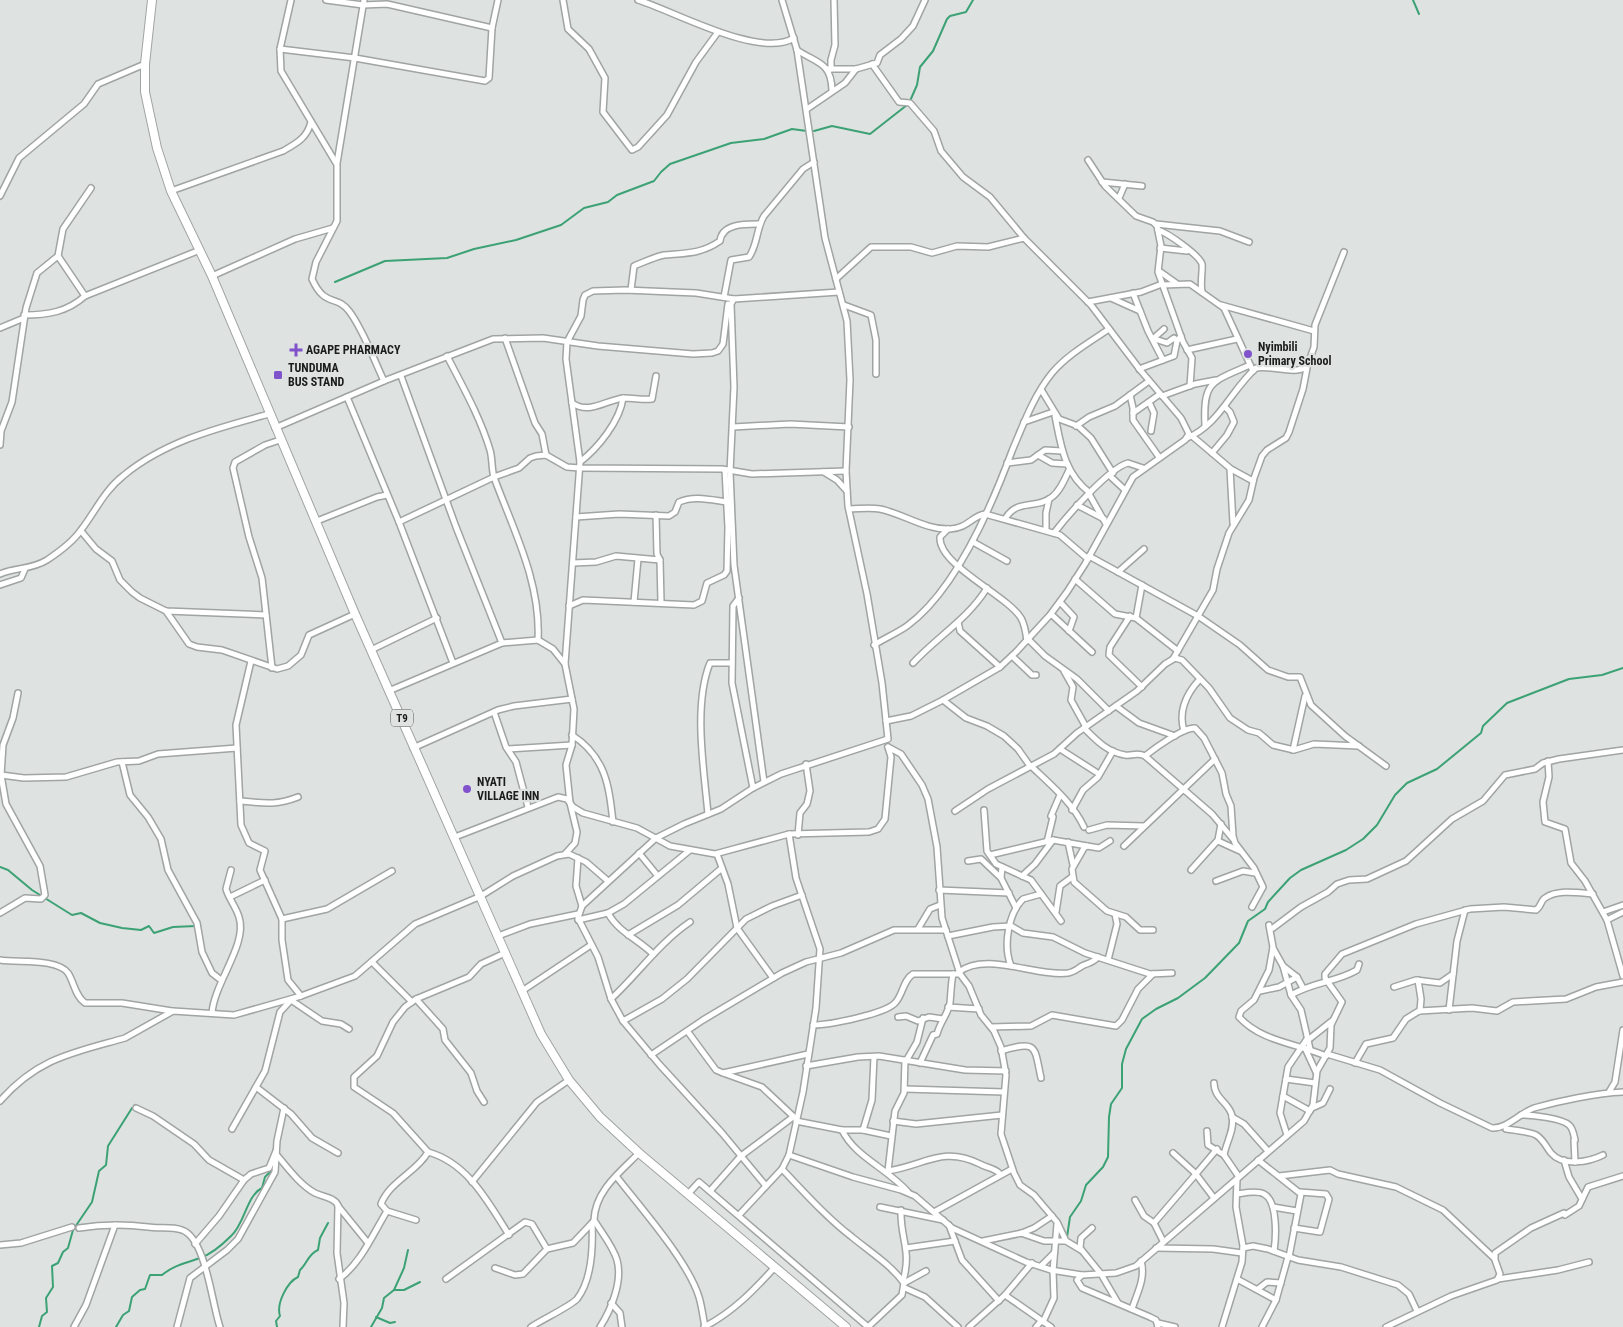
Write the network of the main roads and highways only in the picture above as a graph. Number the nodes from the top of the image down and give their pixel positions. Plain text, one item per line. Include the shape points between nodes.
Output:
1 (152, 0) edge
2 (846, 1327) edge

1 - 2 highway, T9 via 145,92 157,148 171,191 212,276 413,748 541,1034 570,1080 600,1117 639,1154

